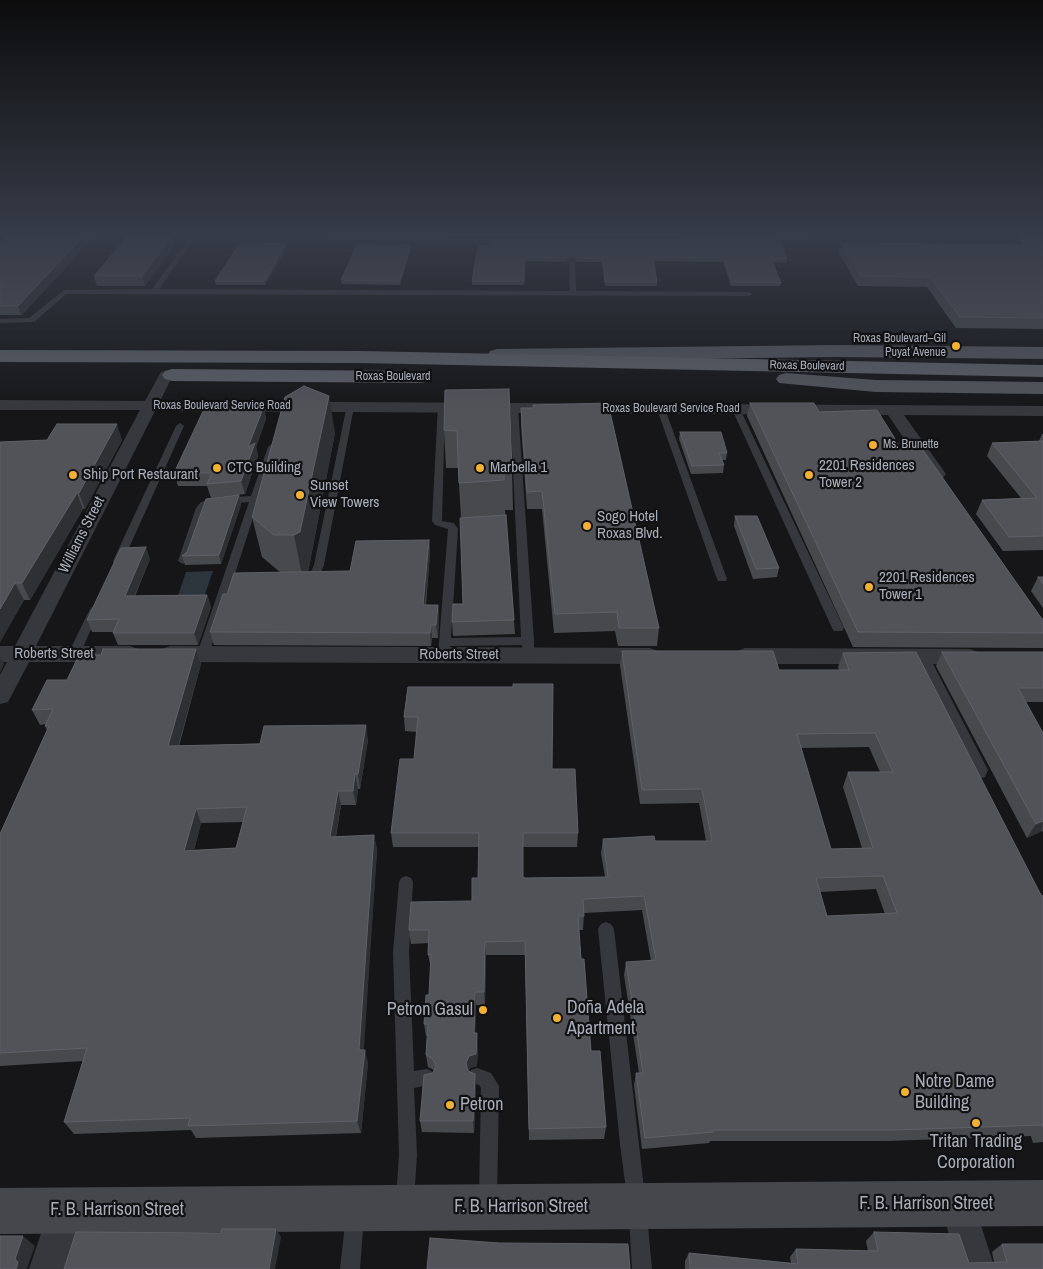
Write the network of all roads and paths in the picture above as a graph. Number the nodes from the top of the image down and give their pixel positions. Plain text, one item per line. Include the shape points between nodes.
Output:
1 (61, 294) edge
2 (0, 321) edge
3 (1043, 352) edge
4 (0, 356) edge
5 (360, 357) junction
6 (0, 374) edge
7 (78, 374) dead end
8 (146, 375) dead end
9 (166, 375) junction
10 (441, 377) dead end
11 (461, 377) dead end
12 (1036, 378) edge
13 (786, 379) joint
14 (0, 404) edge
15 (149, 406) junction
16 (350, 407) junction
17 (441, 407) junction
18 (514, 408) junction
19 (661, 409) junction
20 (736, 409) junction
21 (893, 410) junction
22 (1043, 411) edge
23 (180, 426) dead end
24 (277, 433) edge
25 (948, 490) edge
26 (255, 499) junction
27 (182, 561) edge
28 (111, 574) edge
29 (722, 579) dead end
30 (294, 580) edge
31 (99, 601) edge
32 (838, 628) dead end
33 (444, 648) junction
34 (528, 648) junction
35 (11, 654) edge
36 (74, 654) junction
37 (203, 654) junction
38 (674, 656) edge
39 (723, 656) edge
40 (918, 657) junction
41 (986, 657) edge
42 (0, 696) edge
43 (988, 793) edge
44 (406, 882) dead end
45 (606, 929) dead end
46 (477, 1076) edge
47 (426, 1078) edge
48 (407, 1081) junction
49 (958, 1203) junction
50 (1043, 1203) edge
51 (638, 1206) junction
52 (488, 1207) junction
53 (356, 1208) junction
54 (404, 1208) junction
55 (66, 1210) junction
56 (0, 1211) edge
57 (47, 1269) edge
58 (350, 1269) edge
59 (642, 1269) edge
60 (977, 1269) edge

1 - 2 lane via 31,320
3 - 5 main road, Roxas Boulevard via 835,350
4 - 5 highway, Roxas Boulevard
5 - 12 highway, Roxas Boulevard
6 - 7 highway
8 - 9 highway, Roxas Boulevard
9 - 10 highway, Roxas Boulevard
9 - 15 street, Williams Street
11 - 13 highway, Roxas Boulevard
12 - 13 main road, Roxas Boulevard via 876,386
14 - 15 street, Roxas Boulevard Service Road
15 - 16 street, Roxas Boulevard Service Road via 284,411
15 - 35 street, Williams Street
16 - 17 street, Roxas Boulevard Service Road
16 - 30 lane via 319,565 311,578
17 - 18 street, Roxas Boulevard Service Road
17 - 33 lane via 437,521 458,526
18 - 19 street, Roxas Boulevard Service Road
18 - 34 lane via 516,523
19 - 20 street, Roxas Boulevard Service Road
19 - 29 lane
20 - 21 street, Roxas Boulevard Service Road
20 - 32 lane
21 - 22 street, Roxas Boulevard Service Road
21 - 25 street
23 - 28 lane
24 - 26 lane
26 - 27 lane via 204,504
26 - 37 lane via 232,580
31 - 36 lane
33 - 34 street, Roberts Street
33 - 37 street, Roberts Street
34 - 38 street, Roberts Street
35 - 36 street, Roberts Street
35 - 42 street, Williams Street
36 - 37 street, Roberts Street
39 - 40 street
40 - 41 street
40 - 43 street
44 - 48 lane via 401,952
45 - 51 lane
46 - 52 lane via 490,1086
47 - 48 lane
48 - 54 lane via 408,1155
49 - 50 main road, F. B. Harrison Street
49 - 51 main road, F. B. Harrison Street
49 - 60 street
51 - 52 main road, F. B. Harrison Street
51 - 59 lane
52 - 54 main road, F. B. Harrison Street
53 - 54 main road, F. B. Harrison Street
53 - 55 main road, F. B. Harrison Street
53 - 58 lane
55 - 56 main road, F. B. Harrison Street
55 - 57 street

